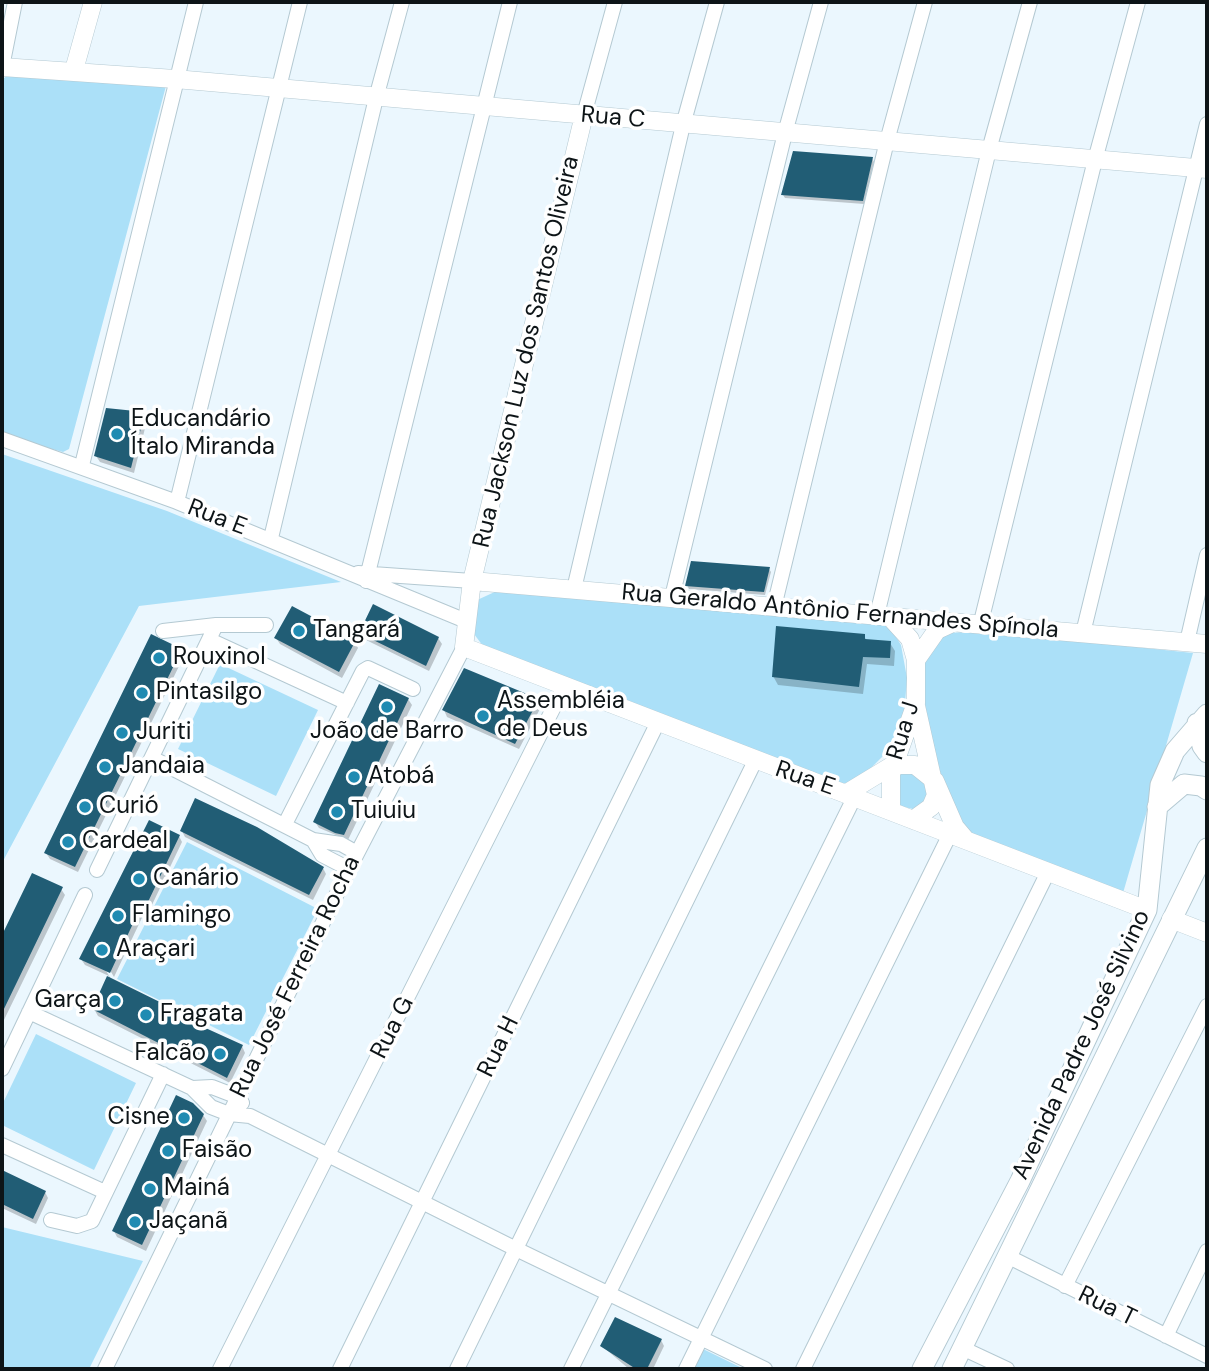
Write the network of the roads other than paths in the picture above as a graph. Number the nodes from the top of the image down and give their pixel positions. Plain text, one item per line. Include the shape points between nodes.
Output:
1 (15, 2) edge
2 (93, 2) edge
3 (196, 2) edge
4 (300, 2) edge
5 (402, 2) edge
6 (510, 2) edge
7 (615, 2) edge
8 (717, 2) edge
9 (821, 2) edge
10 (925, 2) edge
11 (1030, 2) edge
12 (1138, 2) edge
13 (8, 67) edge
14 (74, 70) junction
15 (175, 79) junction
16 (276, 89) junction
17 (376, 98) junction
18 (481, 106) junction
19 (584, 115) junction
20 (1207, 124) edge
21 (683, 125) junction
22 (785, 133) junction
23 (887, 141) junction
24 (989, 150) junction
25 (1095, 160) junction
26 (1201, 168) edge
27 (2, 439) edge
28 (82, 465) junction
29 (177, 502) junction
30 (271, 538) junction
31 (1207, 555) edge
32 (367, 577) junction
33 (472, 581) junction
34 (574, 589) junction
35 (672, 597) junction
36 (774, 607) junction
37 (884, 616) junction
38 (466, 621) junction
39 (950, 624) junction
40 (216, 625) junction
41 (266, 625) dead end
42 (980, 626) junction
43 (163, 631) dead end
44 (1083, 633) junction
45 (210, 640) junction
46 (1187, 642) junction
47 (1207, 644) edge
48 (464, 647) junction
49 (916, 660) junction
50 (565, 685) junction
51 (412, 689) dead end
52 (347, 703) junction
53 (916, 703) junction
54 (1202, 718) edge
55 (657, 724) junction
56 (1207, 752) edge
57 (152, 758) junction
58 (755, 761) junction
59 (893, 765) junction
60 (935, 781) junction
61 (1207, 790) edge
62 (851, 795) junction
63 (1157, 807) junction
64 (891, 811) junction
65 (913, 820) junction
66 (285, 824) junction
67 (958, 837) junction
68 (313, 840) junction
69 (1207, 848) edge
70 (357, 853) junction
71 (349, 869) junction
72 (97, 870) dead end
73 (1048, 872) junction
74 (85, 895) dead end
75 (1147, 910) junction
76 (1171, 919) junction
77 (1207, 933) edge
78 (1207, 1006) edge
79 (29, 1012) junction
80 (2, 1069) edge
81 (163, 1074) junction
82 (192, 1088) junction
83 (238, 1097) junction
84 (229, 1114) junction
85 (250, 1116) junction
86 (2, 1145) edge
87 (329, 1156) junction
88 (106, 1192) junction
89 (422, 1203) junction
90 (51, 1220) dead end
91 (516, 1249) junction
92 (1207, 1251) edge
93 (1007, 1256) junction
94 (1065, 1286) junction
95 (609, 1293) junction
96 (1166, 1336) junction
97 (701, 1338) junction
98 (962, 1348) junction
99 (1207, 1356) edge
100 (105, 1369) edge
101 (220, 1369) edge
102 (340, 1369) edge
103 (457, 1369) edge
104 (571, 1369) edge
105 (686, 1369) edge
106 (765, 1369) edge
107 (803, 1369) edge
108 (922, 1369) edge
109 (952, 1369) edge
110 (1007, 1369) edge

1 - 13 street
2 - 14 street
3 - 15 street
4 - 16 street
5 - 17 street
6 - 18 street
7 - 19 street, Rua Jackson Luz dos Santos Oliveira
8 - 21 street
9 - 22 street
10 - 23 street
11 - 24 street
12 - 25 street
13 - 14 street, Rua C
14 - 15 street, Rua C
15 - 16 street, Rua C
15 - 28 street
16 - 17 street, Rua C
16 - 29 street
17 - 18 street, Rua C
17 - 30 street
18 - 19 street, Rua C
18 - 32 street
19 - 21 street, Rua C
19 - 33 street, Rua Jackson Luz dos Santos Oliveira
20 - 26 street
21 - 22 street, Rua C
21 - 34 street
22 - 23 street, Rua C
22 - 35 street
23 - 24 street, Rua C
23 - 36 street
24 - 25 street, Rua C
24 - 37 street
25 - 26 street, Rua C
25 - 42 street
26 - 44 street
27 - 28 street, Rua E
28 - 29 street, Rua E
29 - 30 street, Rua E
30 - 32 street, Rua E
31 - 46 street
32 - 33 street
32 - 38 street, Rua E
33 - 34 street, Rua Geraldo Antônio Fernandes Spínola
33 - 38 street, Rua José Ferreira Rocha
34 - 35 street, Rua Geraldo Antônio Fernandes Spínola
35 - 36 street, Rua Geraldo Antônio Fernandes Spínola
36 - 37 street, Rua Geraldo Antônio Fernandes Spínola
37 - 39 street, Rua Geraldo Antônio Fernandes Spínola
37 - 49 street, Rua J via 910,639
38 - 48 street, Rua José Ferreira Rocha
39 - 42 street, Rua Geraldo Antônio Fernandes Spínola
39 - 49 street via 937,630
40 - 41 street
40 - 43 street
40 - 45 street
42 - 44 street, Rua Geraldo Antônio Fernandes Spínola
44 - 46 street, Rua Geraldo Antônio Fernandes Spínola
45 - 52 street
45 - 57 street
46 - 47 street, Rua Geraldo Antônio Fernandes Spínola
48 - 50 street, Rua E
48 - 70 street, Rua José Ferreira Rocha
49 - 53 street, Rua J
50 - 55 street, Rua E
50 - 87 street, Rua G
51 - 52 street via 365,668
52 - 66 street
53 - 59 street, Rua J
53 - 60 street
54 - 56 main road via 1202,746
54 - 63 main road, Avenida Padre José Silvino via 1175,751 1160,785
55 - 58 street, Rua E
55 - 89 street, Rua H
57 - 66 street
57 - 72 street
58 - 62 street, Rua E
58 - 91 street
59 - 60 street via 915,765
59 - 62 street
59 - 64 street, Rua J
60 - 65 street via 935,801
60 - 67 street
61 - 63 main road via 1184,784
62 - 64 street, Rua E
62 - 95 street
63 - 75 main road, Avenida Padre José Silvino
64 - 65 street, Rua E
65 - 67 street, Rua E
66 - 68 street
67 - 73 street, Rua E
67 - 97 street
68 - 70 street via 341,844
68 - 71 street via 322,855
69 - 76 main road, Avenida Padre José Silvino
70 - 71 street, Rua José Ferreira Rocha
71 - 83 street, Rua José Ferreira Rocha
73 - 75 street, Rua E
73 - 107 street
74 - 79 street
75 - 108 main road, Avenida Padre José Silvino via 1020,1181
76 - 77 street
76 - 93 main road, Avenida Padre José Silvino
78 - 94 street
79 - 80 street
79 - 81 street
81 - 82 street
81 - 88 street
82 - 83 street via 212,1087
82 - 84 street via 204,1103
83 - 84 street, Rua José Ferreira Rocha
83 - 85 street
84 - 85 street
84 - 100 street, Rua José Ferreira Rocha
85 - 87 street
86 - 88 street
87 - 89 street
87 - 101 street, Rua G
88 - 90 street via 92,1221 85,1225
89 - 91 street
89 - 102 street, Rua H
91 - 95 street
91 - 103 street
92 - 96 street
93 - 94 street, Rua T
93 - 98 main road, Avenida Padre José Silvino
94 - 96 street, Rua T
95 - 97 street
95 - 104 street
96 - 99 street, Rua T
97 - 105 street
97 - 106 street
98 - 109 main road, Avenida Padre José Silvino
98 - 110 street

